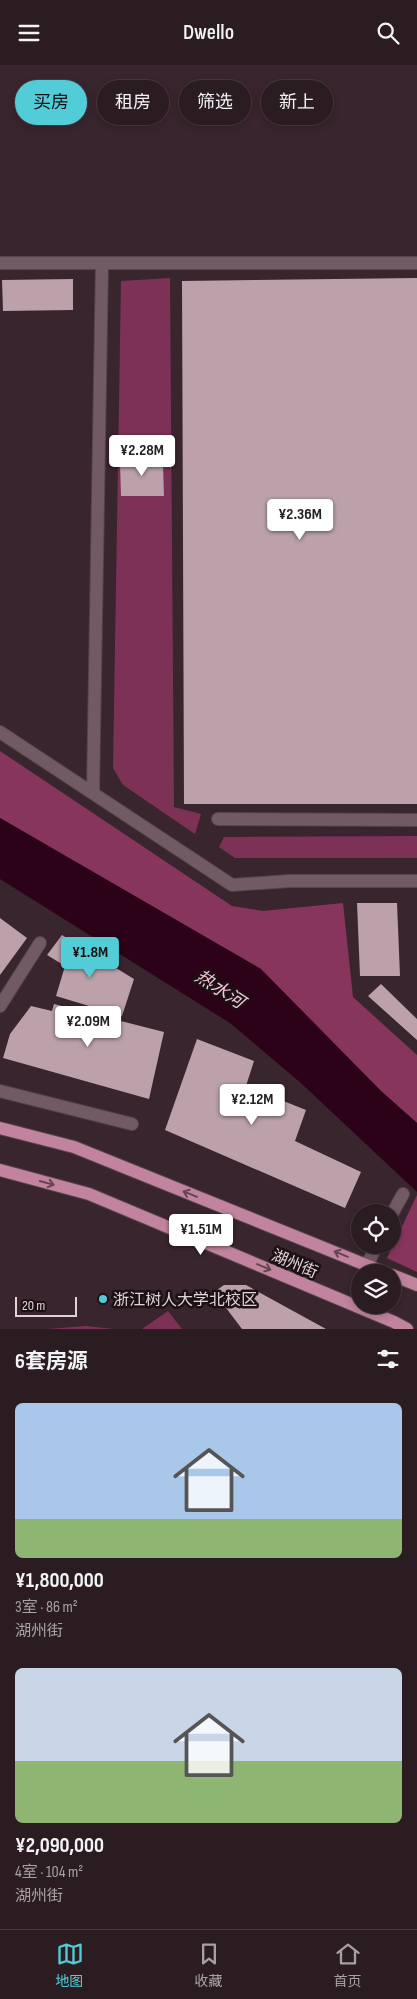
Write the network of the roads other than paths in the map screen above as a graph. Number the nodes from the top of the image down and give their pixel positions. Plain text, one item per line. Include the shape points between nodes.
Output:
1 (0, 263) edge
2 (102, 263) junction
3 (417, 263) edge
4 (0, 732) edge
5 (93, 792) junction
6 (218, 819) dead end
7 (417, 821) edge
8 (417, 881) edge
9 (40, 943) dead end
10 (0, 1006) edge
11 (0, 1091) edge
12 (132, 1124) dead end
13 (0, 1128) edge
14 (0, 1171) edge
15 (403, 1194) dead end
16 (398, 1204) edge
17 (364, 1264) edge
18 (401, 1279) edge
19 (417, 1285) edge
20 (408, 1329) edge

1 - 2 lane
2 - 3 lane
2 - 5 lane
4 - 5 lane
5 - 8 lane via 232,885 289,881
6 - 7 lane
9 - 10 lane
11 - 12 lane
17 -> 13 main road, 湖州街 via 74,1147
14 -> 20 main road, 湖州街 via 89,1194
15 - 16 lane
18 - 19 main road

